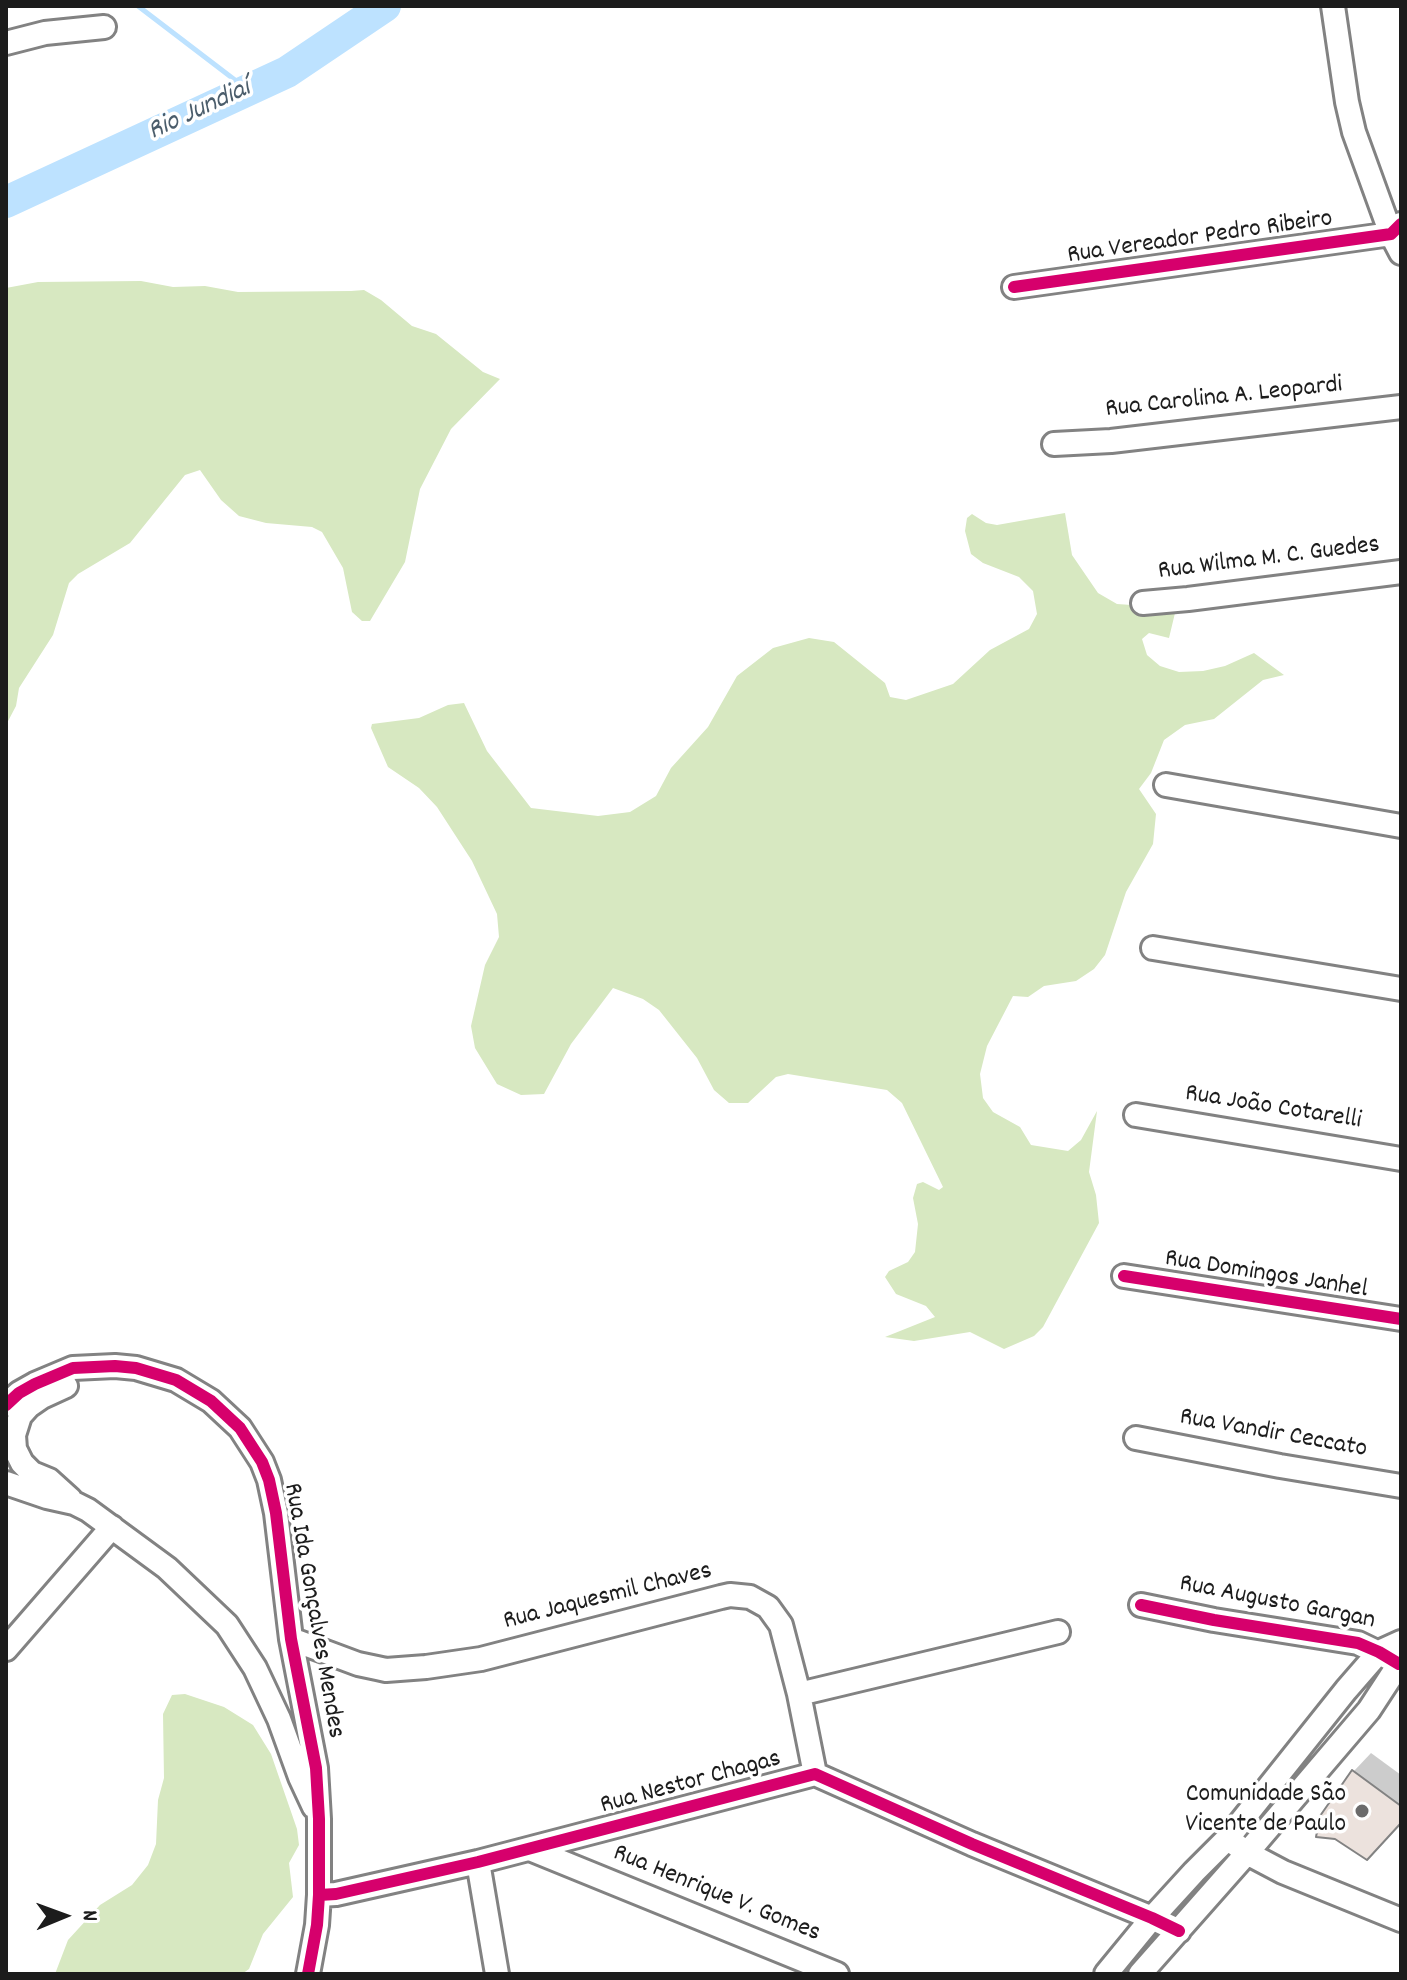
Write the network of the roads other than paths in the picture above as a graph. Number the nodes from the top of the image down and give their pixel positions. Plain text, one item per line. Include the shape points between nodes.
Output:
1 (1333, 6) edge
2 (104, 27) dead end
3 (6, 43) edge
4 (1398, 237) edge
5 (1014, 287) dead end
6 (1401, 407) edge
7 (1054, 444) dead end
8 (1401, 572) edge
9 (1143, 603) dead end
10 (1166, 785) dead end
11 (1401, 826) edge
12 (1153, 948) dead end
13 (1401, 989) edge
14 (1136, 1115) dead end
15 (1401, 1159) edge
16 (1124, 1276) dead end
17 (1401, 1319) edge
18 (102, 1366) junction
19 (6, 1405) edge
20 (1136, 1438) dead end
21 (6, 1483) edge
22 (1401, 1486) edge
23 (74, 1503) junction
24 (112, 1527) junction
25 (1141, 1605) dead end
26 (1058, 1632) dead end
27 (291, 1639) junction
28 (6, 1649) edge
29 (1379, 1652) junction
30 (1400, 1656) edge
31 (799, 1694) junction
32 (815, 1774) junction
33 (319, 1819) junction
34 (1228, 1838) junction
35 (530, 1849) junction
36 (1247, 1853) junction
37 (478, 1862) junction
38 (319, 1895) junction
39 (1152, 1918) junction
40 (1401, 1920) edge
41 (1179, 1931) junction
42 (308, 1974) edge
43 (497, 1974) edge
44 (837, 1974) edge
45 (1106, 1974) edge
46 (1140, 1974) edge

1 - 4 street via 1354,132
2 - 3 street
4 - 5 street, Rua Vereador Pedro Ribeiro
6 - 7 street, Rua Carolina A. Leopardi
8 - 9 street, Rua Wilma M. C. Guedes
10 - 11 street
12 - 13 street
14 - 15 street, Rua João Cotarelli
16 - 17 street, Rua Domingos Janhel
18 - 19 street, Rua Ida Gonçalves Mendes via 73,1368 35,1384
18 - 23 street, Rua Ida Gonçalves Mendes via 29,1406 14,1435 22,1463
18 - 27 street, Rua Ida Gonçalves Mendes via 146,1370 185,1385 226,1413 252,1444 269,1480 276,1513
20 - 22 street, Rua Vandir Ceccato
21 - 23 street, Rua Ida Gonçalves Mendes
23 - 24 street, Rua Ida Gonçalves Mendes
24 - 28 street
24 - 33 street, Rua Ida Gonçalves Mendes via 167,1568 227,1625 255,1668
25 - 29 street, Rua Augusto Gargan via 1358,1643
26 - 31 street
27 - 31 street, Rua Jaquesmil Chaves via 386,1670 426,1667 481,1659 740,1595 768,1607 781,1625
27 - 33 street, Rua Ida Gonçalves Mendes via 316,1768
29 - 30 street, Rua Augusto Gargan
29 - 34 street
30 - 36 street via 1369,1710
31 - 32 street, Rua Jaquesmil Chaves
32 - 35 street, Rua Nestor Chagas
32 - 39 street, Rua Nestor Chagas
33 - 38 street, Rua Ida Gonçalves Mendes
34 - 36 street
34 - 39 street
35 - 37 street, Rua Nestor Chagas
35 - 44 street, Rua Henrique V. Gomes
36 - 40 street
36 - 41 street
37 - 38 street, Rua Nestor Chagas
37 - 43 street
38 - 42 street, Rua Ida Gonçalves Mendes
39 - 41 street, Rua Nestor Chagas
39 - 45 street
41 - 46 street

